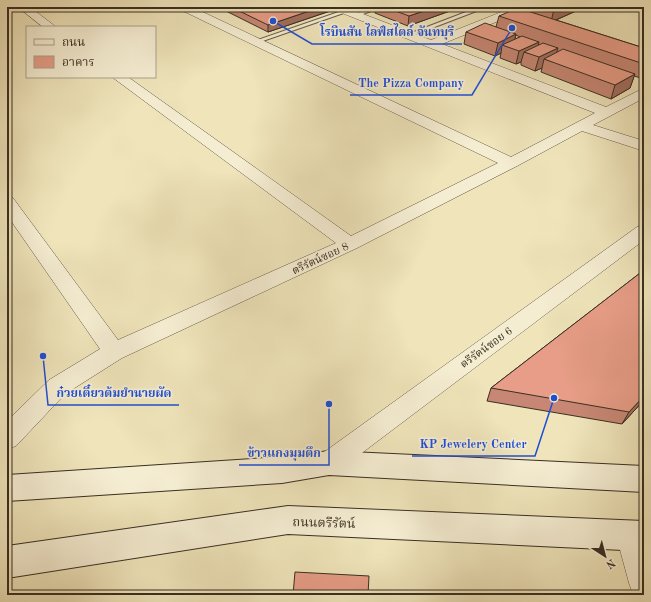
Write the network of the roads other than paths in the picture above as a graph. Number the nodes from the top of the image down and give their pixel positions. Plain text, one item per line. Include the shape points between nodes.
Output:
1 (23, 7) edge
2 (183, 7) edge
3 (378, 7) edge
4 (484, 7) edge
5 (524, 7) edge
6 (353, 11) edge
7 (49, 26) edge
8 (472, 27) junction
9 (487, 32) edge
10 (409, 35) junction
11 (255, 42) junction
12 (431, 44) junction
13 (120, 78) edge
14 (642, 87) edge
15 (606, 112) junction
16 (581, 126) junction
17 (644, 146) edge
18 (511, 163) junction
19 (7, 202) edge
20 (644, 231) edge
21 (350, 244) junction
22 (114, 352) junction
23 (7, 438) edge
24 (329, 463) junction
25 (644, 480) edge
26 (7, 488) edge
27 (638, 535) edge
28 (7, 562) edge
29 (644, 583) edge

1 - 7 street
2 - 11 street
3 - 6 lane
4 - 10 lane
5 - 8 street
6 - 10 street
6 - 11 lane
8 - 9 street
8 - 12 street
10 - 12 street
11 - 18 street
12 - 15 street
13 - 21 street
14 - 15 street, ตรีรัตน์ซอย 8
15 - 16 street, ตรีรัตน์ซอย 8
16 - 17 street
16 - 18 street, ตรีรัตน์ซอย 8
18 - 21 street, ตรีรัตน์ซอย 8
19 - 22 street
20 - 24 street, ตรีรัตน์ซอย 6
21 - 22 street, ตรีรัตน์ซอย 8
22 - 23 street, ตรีรัตน์ซอย 8 via 57,386
24 - 25 main road
24 - 26 main road via 282,470
27 - 28 main road, ถนนตรีรัตน์ via 288,520
27 - 29 street

